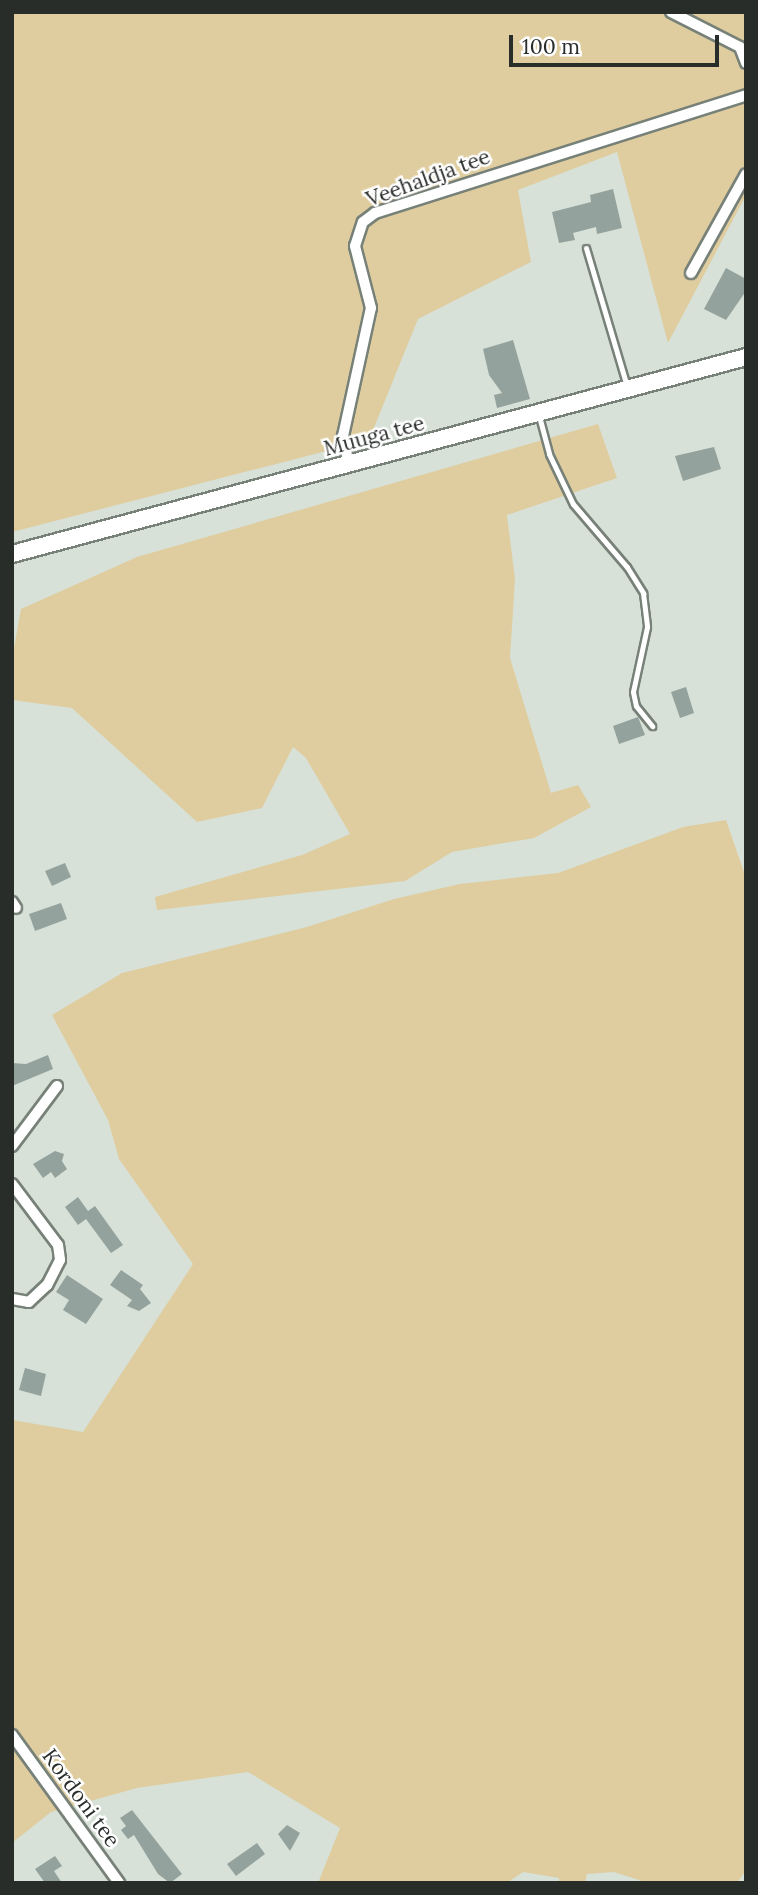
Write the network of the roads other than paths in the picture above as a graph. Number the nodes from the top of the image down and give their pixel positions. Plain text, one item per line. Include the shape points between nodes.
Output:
1 (671, 12) edge
2 (746, 63) edge
3 (746, 95) edge
4 (746, 174) edge
5 (586, 248) dead end
6 (691, 273) dead end
7 (746, 357) edge
8 (628, 389) junction
9 (539, 413) junction
10 (349, 465) junction
11 (12, 554) edge
12 (652, 726) dead end
13 (57, 1086) dead end
14 (12, 1146) edge
15 (12, 1184) edge
16 (12, 1299) edge
17 (12, 1735) edge
18 (119, 1883) edge

1 - 2 street via 740,47
3 - 10 street, Veehaldja tee via 375,213 363,222 355,246 371,308 349,391 343,436
4 - 6 street
5 - 8 lane
7 - 8 street, Muuga tee
8 - 9 street, Muuga tee
9 - 10 street, Muuga tee
9 - 12 lane via 550,454 573,504 643,593 647,627 633,692 636,706
10 - 11 street, Muuga tee
13 - 14 street
15 - 16 street via 58,1245 60,1260 47,1284 29,1302
17 - 18 street, Kordoni tee

